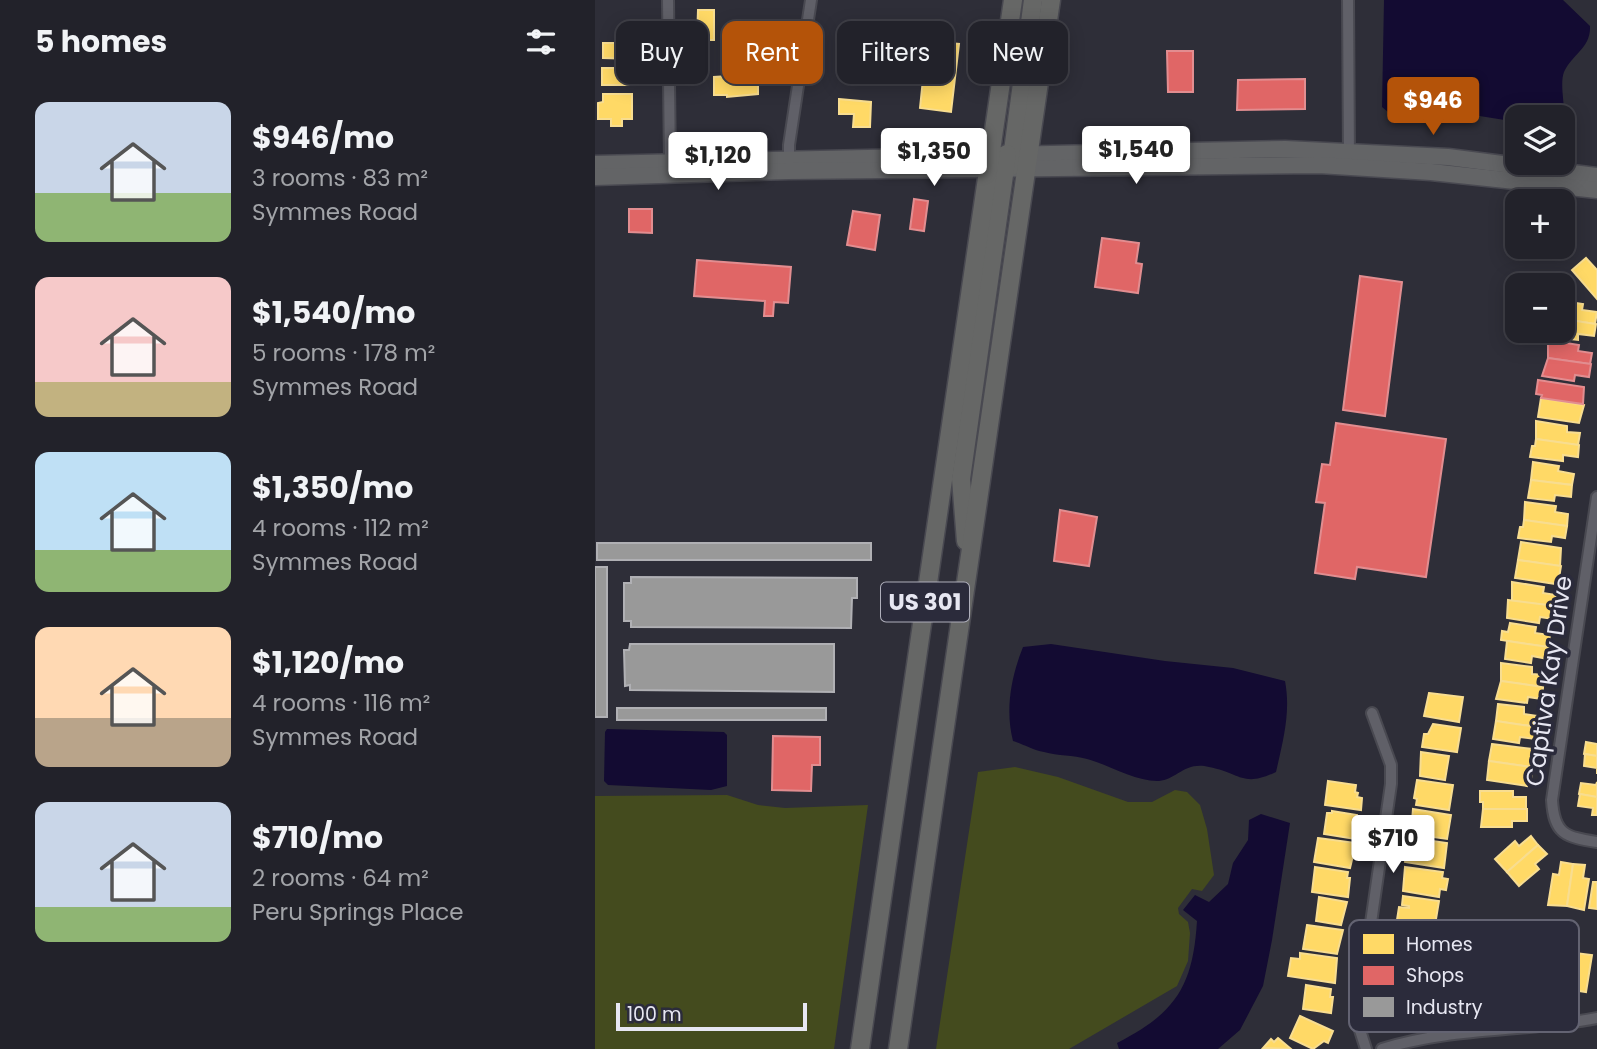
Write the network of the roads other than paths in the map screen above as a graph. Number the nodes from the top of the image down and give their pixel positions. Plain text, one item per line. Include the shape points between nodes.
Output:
1 (668, 0) edge
2 (811, 0) edge
3 (1013, 0) edge
4 (1033, 0) edge
5 (1051, 0) edge
6 (1348, 0) edge
7 (1349, 158) junction
8 (1009, 162) junction
9 (595, 163) edge
10 (670, 163) junction
11 (789, 164) junction
12 (1597, 176) edge
13 (595, 177) edge
14 (1597, 190) edge
15 (1597, 497) edge
16 (1373, 713) dead end
17 (1597, 842) edge
18 (1372, 920) edge
19 (1597, 1018) edge
20 (1579, 1020) edge
21 (1361, 1032) edge
22 (1476, 1032) edge
23 (860, 1049) edge
24 (898, 1049) edge
25 (1366, 1049) edge
26 (1382, 1049) edge

1 - 10 street
2 - 11 street
3 - 8 main road, US 301
4 - 8 main road
5 - 8 main road, US 301
6 - 7 street
7 - 8 street via 1285,149
7 - 12 street via 1448,156
7 - 14 street
8 - 11 street
8 - 23 main road, US 301
8 - 24 main road, US 301 via 970,561
9 - 10 street
10 - 11 street
11 - 13 street
15 - 17 street, Captiva Kay Drive via 1552,800 1553,818 1561,832
16 - 18 street via 1391,765 1391,784
19 - 20 street
21 - 25 street
22 - 26 street

